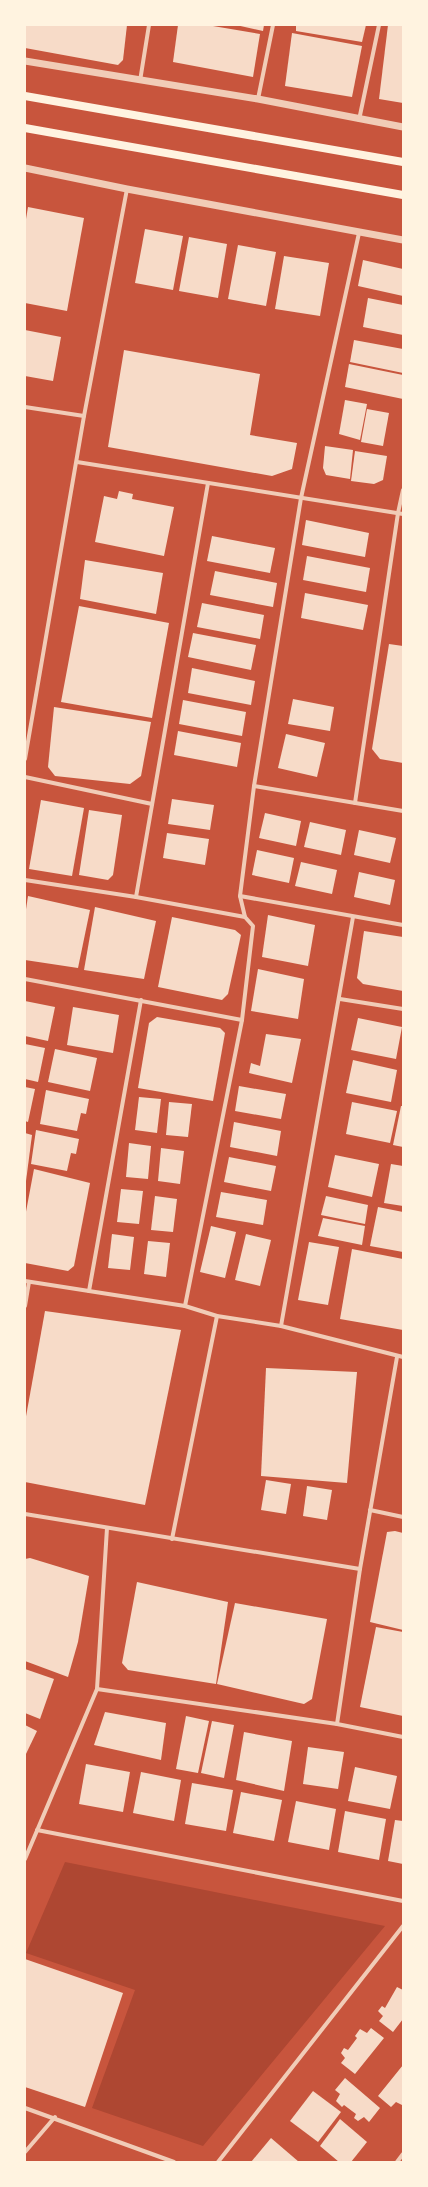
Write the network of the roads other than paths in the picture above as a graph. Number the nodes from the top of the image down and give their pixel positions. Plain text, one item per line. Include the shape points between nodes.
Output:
1 (149, 25) edge
2 (273, 25) edge
3 (379, 25) edge
4 (25, 61) edge
5 (140, 81) junction
6 (25, 96) edge
7 (258, 99) junction
8 (359, 120) junction
9 (403, 127) edge
10 (25, 128) edge
11 (403, 162) edge
12 (25, 168) edge
13 (127, 189) junction
14 (403, 195) edge
15 (359, 233) junction
16 (403, 240) edge
17 (25, 407) edge
18 (84, 416) junction
19 (77, 462) junction
20 (208, 483) junction
21 (403, 490) edge
22 (300, 498) junction
23 (398, 513) junction
24 (403, 514) edge
25 (25, 759) edge
26 (25, 777) edge
27 (254, 786) junction
28 (356, 803) junction
29 (152, 804) junction
30 (403, 811) edge
31 (25, 880) edge
32 (240, 896) junction
33 (136, 897) junction
34 (353, 917) junction
35 (245, 918) junction
36 (403, 925) edge
37 (25, 979) edge
38 (340, 999) junction
39 (141, 1000) junction
40 (403, 1009) edge
41 (242, 1020) junction
42 (27, 1282) edge
43 (89, 1292) junction
44 (25, 1306) edge
45 (185, 1306) junction
46 (217, 1316) junction
47 (281, 1326) junction
48 (397, 1357) junction
49 (403, 1357) edge
50 (370, 1510) junction
51 (25, 1514) edge
52 (403, 1517) edge
53 (107, 1528) junction
54 (172, 1539) junction
55 (360, 1569) junction
56 (97, 1689) junction
57 (337, 1724) junction
58 (403, 1737) edge
59 (36, 1830) junction
60 (25, 1859) edge
61 (403, 1901) edge
62 (403, 1926) edge
63 (25, 2108) edge
64 (54, 2117) junction
65 (25, 2152) edge
66 (403, 2154) edge
67 (174, 2162) edge
68 (218, 2162) edge
69 (397, 2162) edge

1 - 5 street
2 - 7 street
3 - 8 street
4 - 5 street
5 - 7 street
6 - 11 main road
7 - 8 street
8 - 9 street
10 - 14 main road
12 - 13 street
13 - 15 street
13 - 18 street
15 - 16 street
15 - 22 street
17 - 18 street
18 - 19 street
19 - 20 street
19 - 25 street
20 - 22 street
20 - 29 street
21 - 23 street
22 - 23 street
22 - 27 street
23 - 24 street
23 - 28 street
26 - 29 street
27 - 28 street
27 - 32 street
28 - 30 street
29 - 33 street
31 - 33 street
32 - 34 street
32 - 35 street
33 - 35 street
34 - 36 street
34 - 38 street
35 - 41 street via 253,926
37 - 39 street
38 - 40 street
38 - 47 street
39 - 41 street
39 - 43 street
41 - 45 street
42 - 43 street
42 - 44 street
43 - 45 street
45 - 46 street
46 - 47 street
46 - 54 street
47 - 48 street
48 - 49 street
48 - 50 street
50 - 52 street
50 - 55 street
51 - 53 street
53 - 54 street
53 - 56 street
54 - 55 street
55 - 57 street
56 - 57 street
56 - 59 street
57 - 58 street
59 - 60 street
59 - 61 street
62 - 68 street
63 - 64 street
64 - 65 street
64 - 67 street
66 - 69 street

